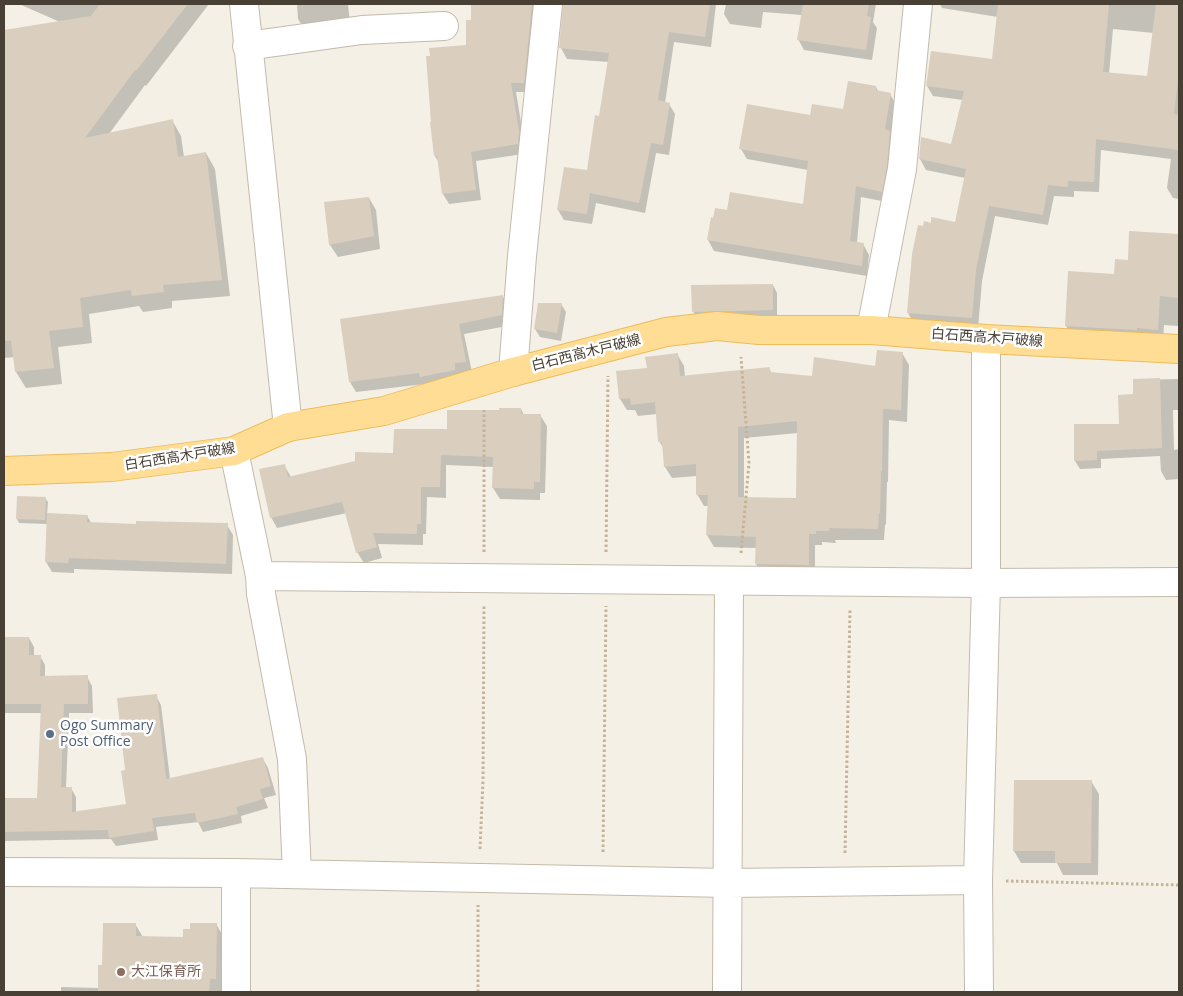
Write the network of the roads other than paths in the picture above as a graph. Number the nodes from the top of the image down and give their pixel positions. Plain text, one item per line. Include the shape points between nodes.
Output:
1 (244, 4) edge
2 (548, 4) edge
3 (918, 4) edge
4 (444, 26) dead end
5 (248, 46) junction
6 (871, 330) junction
7 (986, 339) junction
8 (1179, 349) edge
9 (513, 372) junction
10 (288, 427) junction
11 (234, 451) junction
12 (4, 472) edge
13 (260, 576) junction
14 (733, 581) junction
15 (1179, 582) edge
16 (986, 584) junction
17 (4, 872) edge
18 (236, 873) junction
19 (298, 874) junction
20 (978, 880) junction
21 (728, 883) junction
22 (236, 992) edge
23 (727, 992) edge
24 (980, 992) edge

1 - 5 street
2 - 9 street
3 - 6 street via 902,169
4 - 5 street via 362,30
5 - 10 street
6 - 7 main road, 白石西高木戸破線
6 - 9 main road, 白石西高木戸破線 via 759,330 717,326 666,332
7 - 8 main road, 白石西高木戸破線
7 - 16 street
9 - 10 main road, 白石西高木戸破線 via 384,411
10 - 11 main road, 白石西高木戸破線
11 - 12 main road, 白石西高木戸破線 via 112,467
11 - 13 street
13 - 14 street
13 - 19 street via 292,759
14 - 16 street
14 - 21 street
15 - 16 street
16 - 20 street
17 - 18 street
18 - 19 street
18 - 22 street
19 - 21 street
20 - 21 street
20 - 24 street
21 - 23 street

